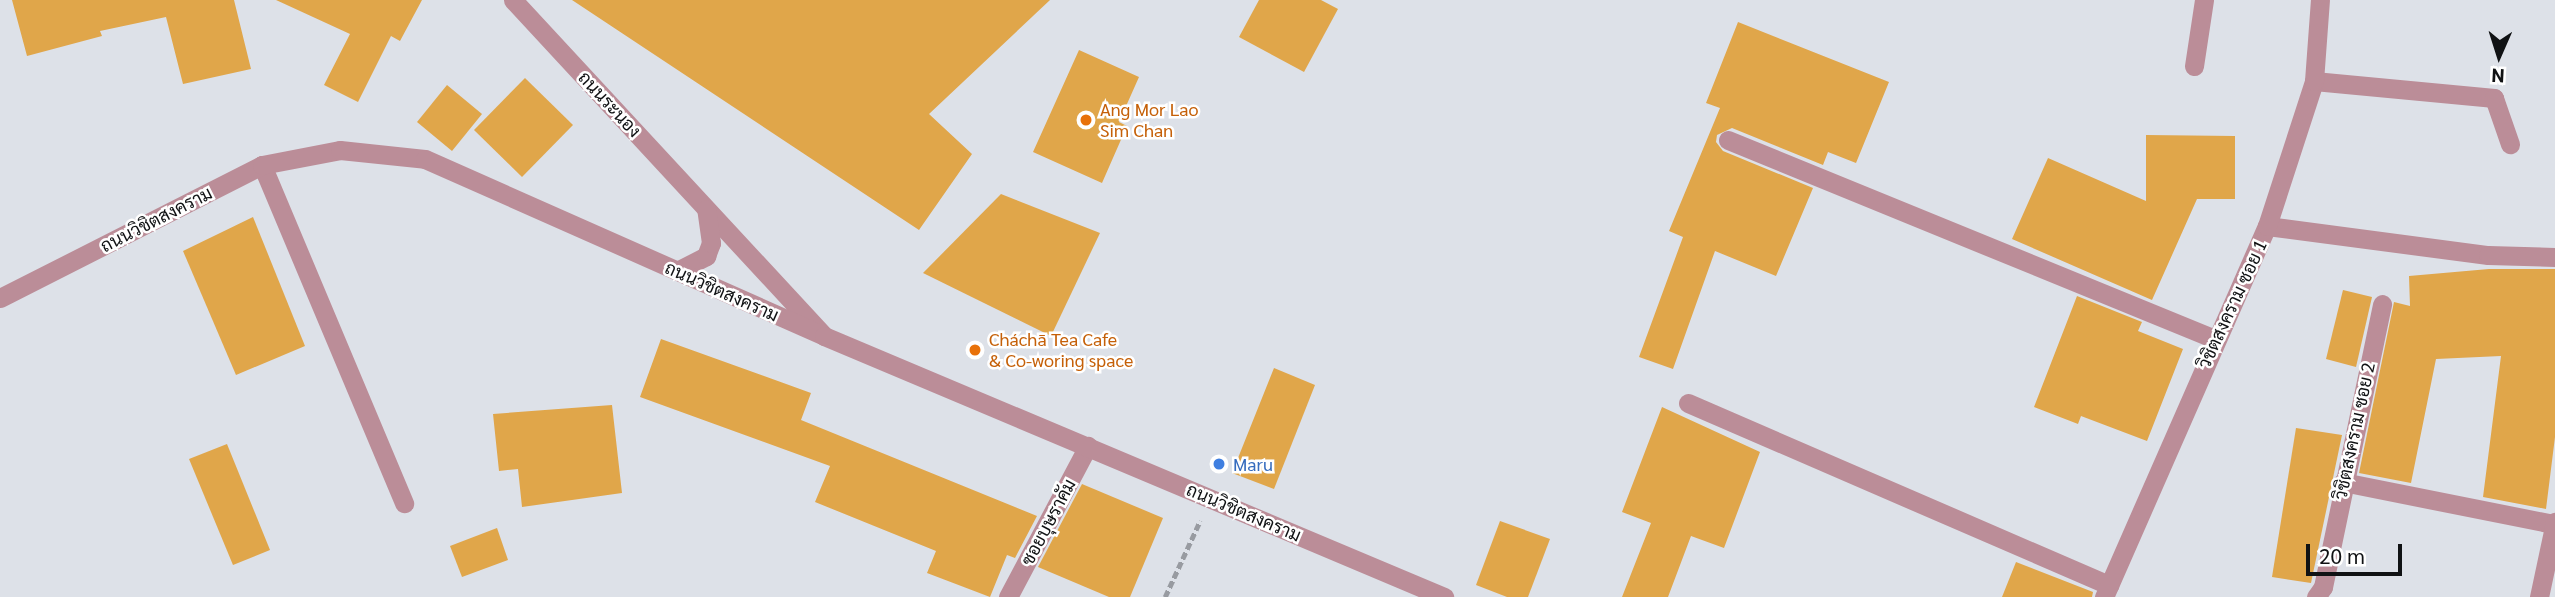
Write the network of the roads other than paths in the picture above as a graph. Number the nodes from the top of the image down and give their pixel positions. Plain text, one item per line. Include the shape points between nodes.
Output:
1 (513, 0) edge
2 (2204, 0) edge
3 (2320, 0) edge
4 (2194, 66) dead end
5 (2314, 81) junction
6 (1728, 140) dead end
7 (2511, 144) dead end
8 (262, 164) junction
9 (706, 208) junction
10 (2267, 226) junction
11 (2555, 257) edge
12 (677, 271) junction
13 (0, 298) edge
14 (2382, 304) dead end
15 (824, 337) junction
16 (2215, 339) junction
17 (1688, 403) dead end
18 (1088, 446) junction
19 (2343, 482) junction
20 (404, 503) dead end
21 (2554, 523) edge
22 (2107, 591) edge
23 (1008, 597) edge
24 (1444, 597) edge
25 (2316, 597) edge
26 (2539, 597) edge

1 - 9 street, ถนนระนอง
2 - 4 street
3 - 5 street, วิชิตสงคราม ซอย 1
5 - 7 street via 2494,98
5 - 10 street, วิชิตสงคราม ซอย 1
6 - 16 street
8 - 12 street, ถนนวิชิตสงคราม via 340,150 425,159
8 - 13 street, ถนนวิชิตสงคราม
8 - 20 street
9 - 12 street via 712,243 706,256
9 - 15 street, ถนนระนอง
10 - 11 street via 2488,255
10 - 16 street, วิชิตสงคราม ซอย 1
12 - 15 street, ถนนวิชิตสงคราม
14 - 19 street, วิชิตสงคราม ซอย 2
15 - 18 street, ถนนวิชิตสงคราม
16 - 22 street, วิชิตสงคราม ซอย 1
17 - 22 street
18 - 23 street, ซอยบุษราคัม
18 - 24 street, ถนนวิชิตสงคราม
19 - 21 street
19 - 25 street, วิชิตสงคราม ซอย 2 via 2323,587
21 - 26 street

